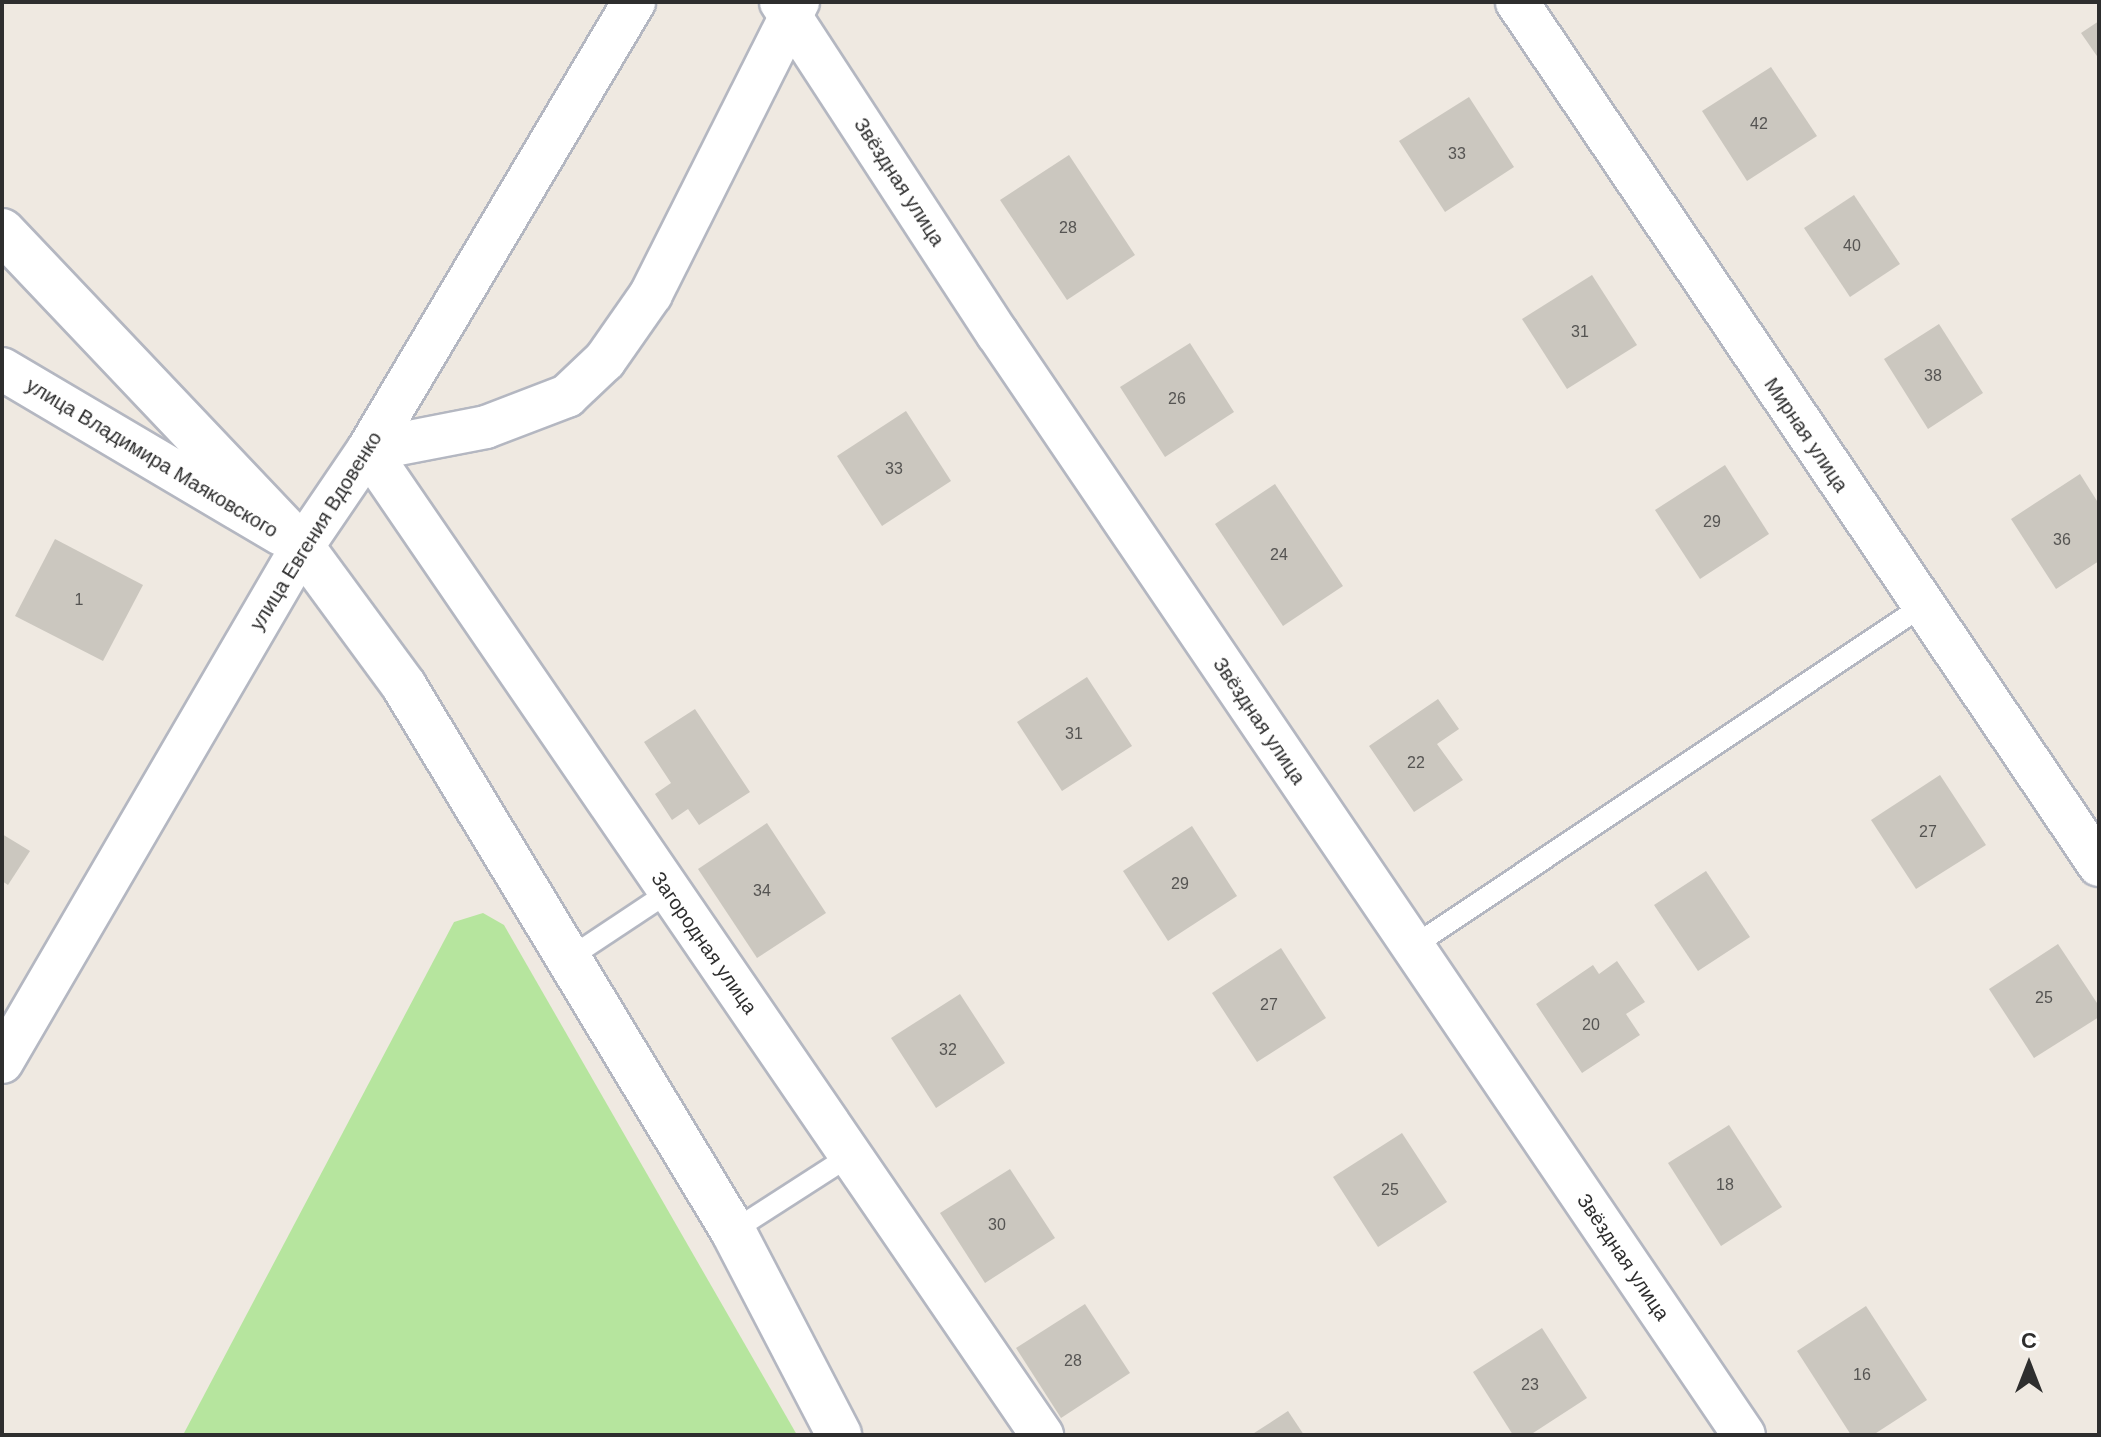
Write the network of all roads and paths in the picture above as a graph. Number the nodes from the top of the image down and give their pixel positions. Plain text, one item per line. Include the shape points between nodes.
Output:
1 (634, 2) edge
2 (1517, 2) edge
3 (790, 6) edge
4 (2, 231) edge
5 (2, 369) edge
6 (368, 450) junction
7 (302, 547) junction
8 (1921, 607) junction
9 (2099, 865) edge
10 (669, 892) junction
11 (1412, 947) junction
12 (571, 957) junction
13 (2, 1062) edge
14 (851, 1155) junction
15 (733, 1231) junction
16 (839, 1435) edge
17 (1042, 1435) edge
18 (1744, 1435) edge

1 - 6 street, улица Евгения Вдовенко
2 - 8 street, Мирная улица
3 - 6 street via 651,294 605,360 567,396 486,427
3 - 11 street, Звёздная улица via 997,333
4 - 7 street
5 - 7 street, улица Владимира Маяковского
6 - 7 street, улица Евгения Вдовенко
6 - 10 street, Загородная улица
7 - 12 street via 404,686
7 - 13 street, улица Евгения Вдовенко
8 - 9 street, Мирная улица
8 - 11 lane
10 - 12 lane
10 - 14 street, Загородная улица
11 - 18 street, Звёздная улица
12 - 15 street
14 - 15 lane
14 - 17 street, Загородная улица
15 - 16 street

